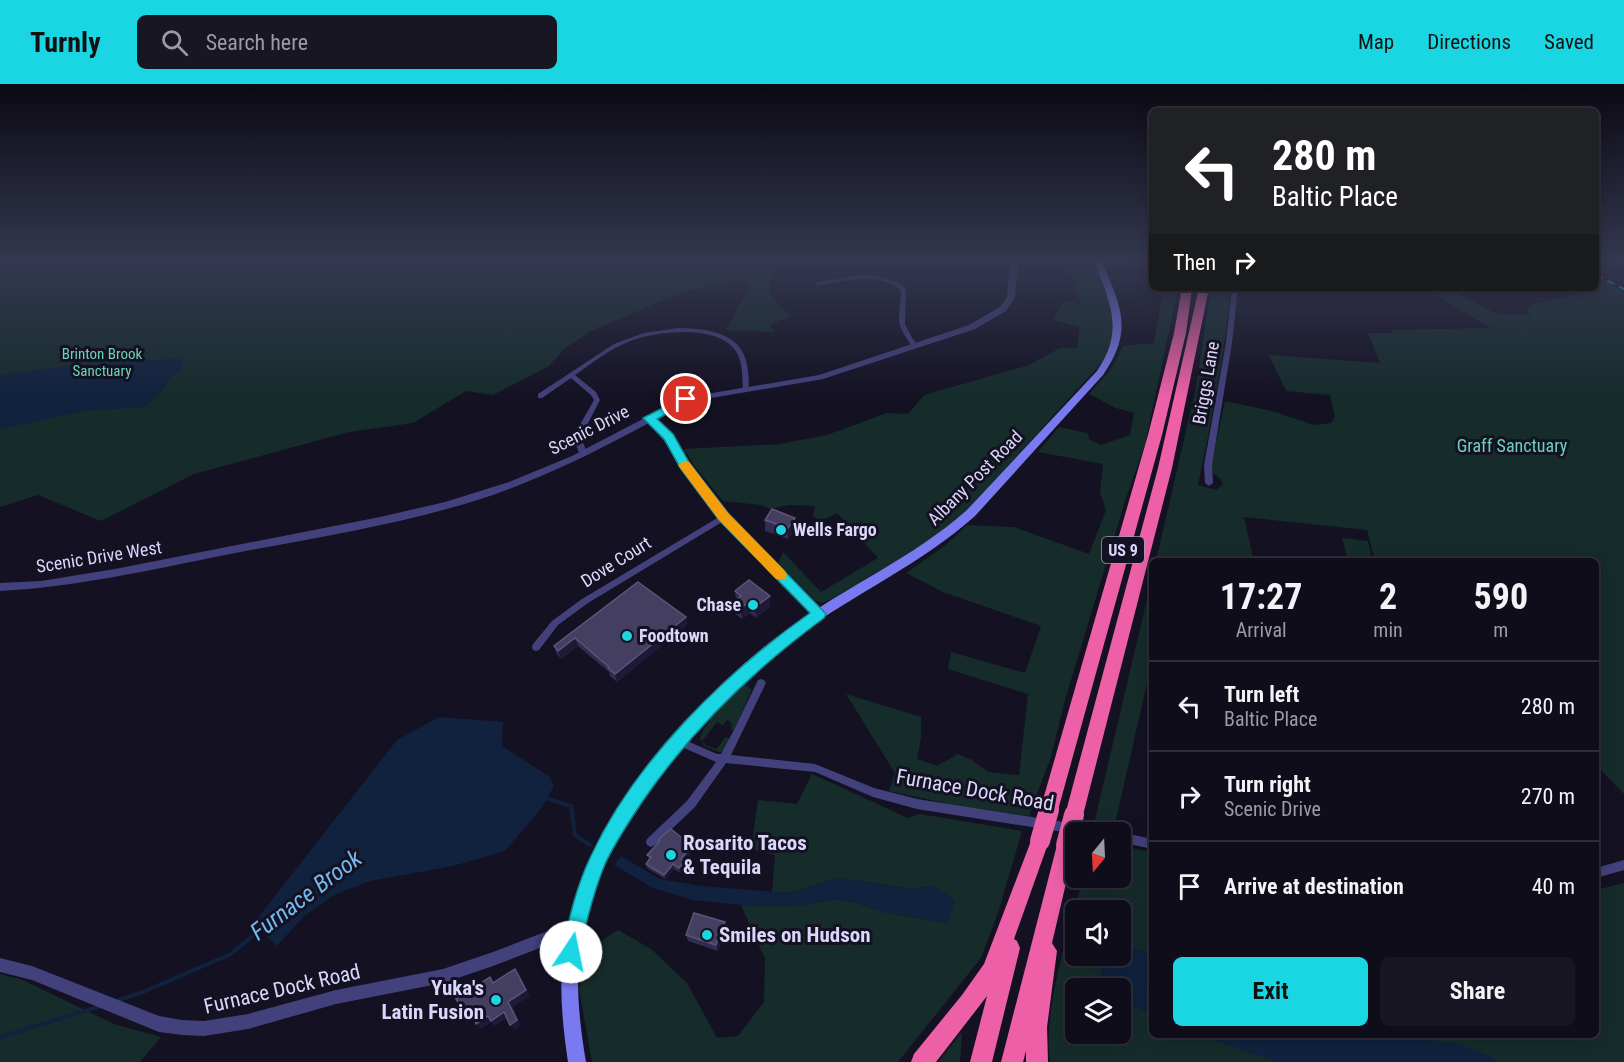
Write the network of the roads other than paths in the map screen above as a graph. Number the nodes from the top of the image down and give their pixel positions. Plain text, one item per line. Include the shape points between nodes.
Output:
1 (902, 307) edge
2 (1004, 307) edge
3 (1115, 307) edge
4 (1184, 307) edge
5 (1201, 307) edge
6 (1233, 307) edge
7 (915, 346) junction
8 (571, 375) junction
9 (746, 389) junction
10 (540, 396) dead end
11 (649, 418) junction
12 (582, 453) junction
13 (1209, 483) dead end
14 (724, 517) junction
15 (203, 557) joint
16 (0, 587) edge
17 (819, 614) junction
18 (536, 648) dead end
19 (760, 683) dead end
20 (678, 741) junction
21 (725, 758) junction
22 (1072, 822) edge
23 (1065, 827) edge
24 (1131, 839) edge
25 (1040, 841) junction
26 (651, 842) dead end
27 (1149, 843) edge
28 (1065, 849) edge
29 (1065, 851) edge
30 (1624, 865) edge
31 (1599, 872) edge
32 (576, 927) junction
33 (0, 965) edge
34 (577, 1062) edge
35 (922, 1062) edge
36 (981, 1062) edge
37 (1012, 1062) edge
38 (1036, 1062) edge

1 - 7 street via 902,330
2 - 7 street, Scenic Drive via 972,327
3 - 17 main road, Albany Post Road via 1119,323 1117,346 1106,367 978,506 926,551
4 - 25 highway, US 9, bridge via 1153,444
5 - 22 highway, US 9, bridge via 1165,468
6 - 13 street, Briggs Lane via 1208,465
7 - 9 street, Scenic Drive via 820,377
8 - 9 street via 635,337 698,330 721,337 738,348
8 - 10 street
8 - 12 street via 597,400 577,437
9 - 11 street, Scenic Drive via 686,399
11 - 12 street, Scenic Drive
11 - 14 street via 669,437 685,466
12 - 15 street, Scenic Drive via 512,484 446,505
14 - 17 street
14 - 18 street, Dove Court via 585,601 555,623
15 - 16 street, Scenic Drive West via 40,585
17 - 20 main road, Albany Post Road via 772,648
19 - 21 street
20 - 21 street, Furnace Dock Road via 707,755
20 - 32 main road, Albany Post Road via 605,844
21 - 23 street, Furnace Dock Road via 809,766 909,802
21 - 26 street via 692,803
24 - 27 street
25 - 35 highway via 992,970
25 - 36 highway, US 9
28 - 37 highway, US 9
29 - 38 highway via 1037,1016
30 - 31 street
32 - 33 street, Furnace Dock Road via 441,976 342,996 210,1030 178,1029 139,1018 26,971
32 - 34 main road, Albany Post Road via 570,1015

